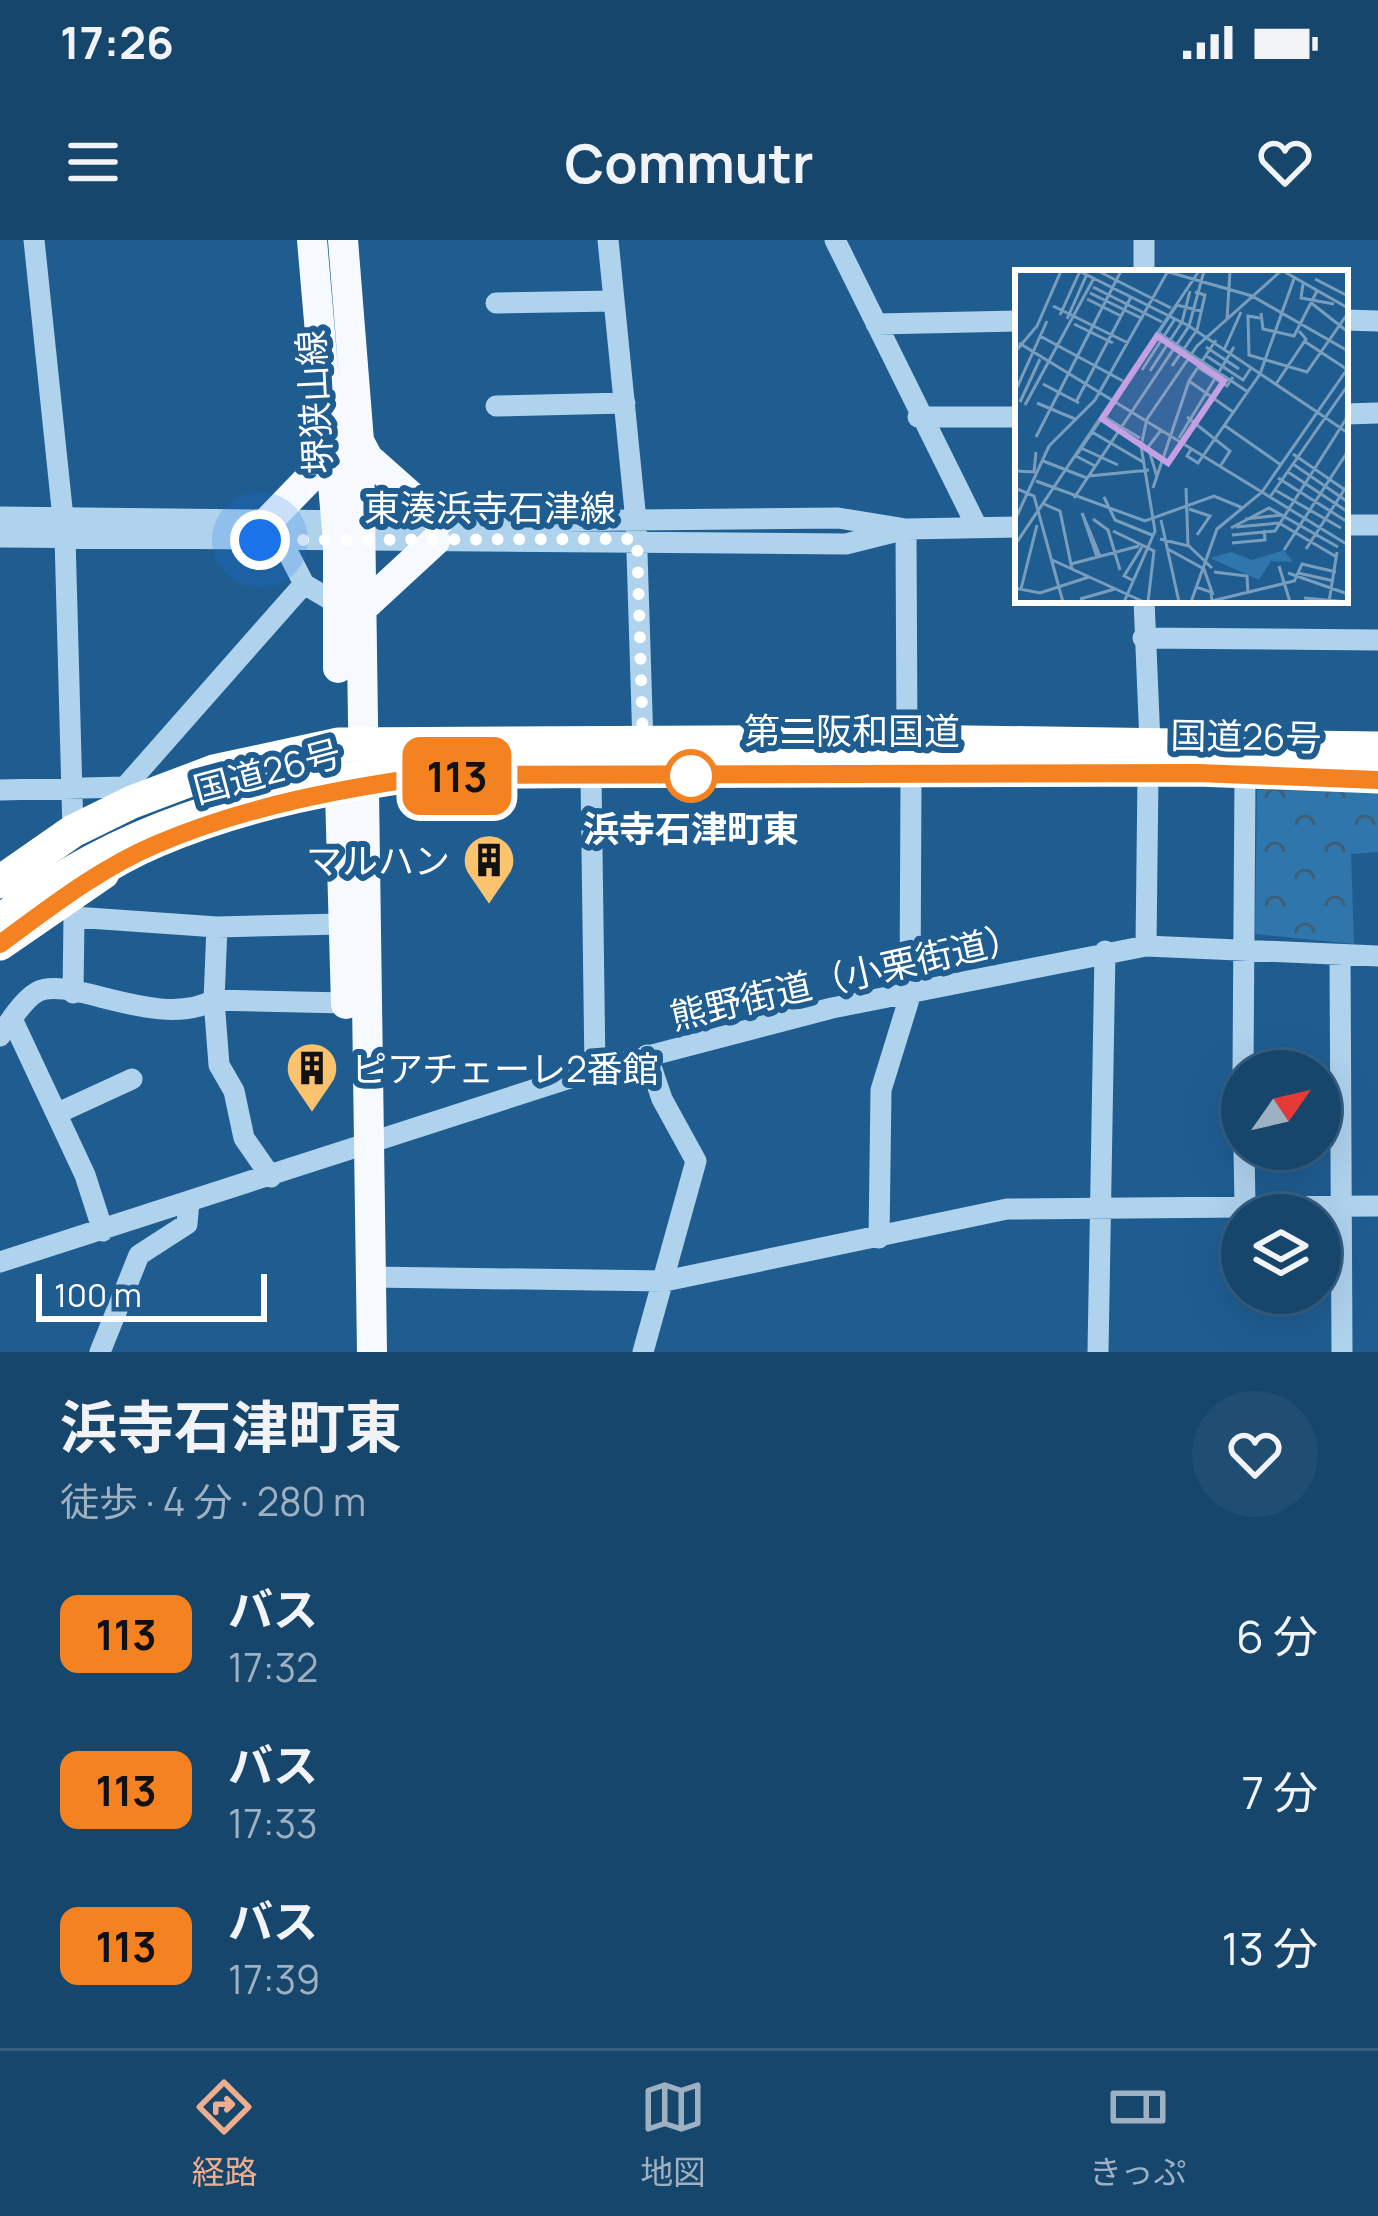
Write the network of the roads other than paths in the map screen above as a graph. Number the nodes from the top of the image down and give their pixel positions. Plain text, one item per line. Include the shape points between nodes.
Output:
1 (34, 240) edge
2 (312, 240) edge
3 (343, 240) edge
4 (608, 240) edge
5 (836, 240) edge
6 (614, 301) junction
7 (496, 303) dead end
8 (1348, 320) edge
9 (1015, 321) edge
10 (1378, 321) edge
11 (876, 324) junction
12 (625, 403) junction
13 (496, 406) dead end
14 (1378, 413) edge
15 (1348, 414) edge
16 (918, 417) junction
17 (1015, 417) edge
18 (359, 441) junction
19 (330, 457) junction
20 (0, 517) edge
21 (976, 527) junction
22 (1015, 527) edge
23 (64, 528) junction
24 (906, 529) junction
25 (348, 530) junction
26 (636, 530) junction
27 (275, 531) junction
28 (437, 531) junction
29 (0, 537) edge
30 (304, 584) junction
31 (1144, 603) edge
32 (347, 607) junction
33 (1143, 638) junction
34 (1378, 640) edge
35 (908, 741) junction
36 (349, 743) junction
37 (643, 745) junction
38 (1378, 751) edge
39 (1149, 759) junction
40 (592, 776) junction
41 (910, 776) junction
42 (1245, 776) junction
43 (1378, 776) edge
44 (353, 787) junction
45 (0, 790) edge
46 (68, 791) junction
47 (128, 795) junction
48 (73, 831) junction
49 (0, 882) edge
50 (0, 900) edge
51 (71, 906) junction
52 (0, 921) edge
53 (341, 924) junction
54 (217, 926) junction
55 (0, 944) edge
56 (1145, 946) junction
57 (1241, 947) junction
58 (1105, 951) junction
59 (1340, 956) junction
60 (1378, 956) edge
61 (73, 993) junction
62 (910, 996) junction
63 (214, 1000) junction
64 (346, 1003) junction
65 (6, 1027) edge
66 (1243, 1050) edge
67 (647, 1055) junction
68 (596, 1070) junction
69 (132, 1079) dead end
70 (58, 1113) junction
71 (359, 1148) junction
72 (271, 1177) junction
73 (1339, 1194) edge
74 (189, 1201) junction
75 (1221, 1206) edge
76 (1341, 1206) edge
77 (1378, 1206) edge
78 (1100, 1207) junction
79 (103, 1231) junction
80 (880, 1238) junction
81 (0, 1262) edge
82 (370, 1277) junction
83 (664, 1281) junction
84 (1341, 1303) edge
85 (100, 1352) edge
86 (354, 1352) edge
87 (372, 1352) edge
88 (643, 1352) edge
89 (1098, 1352) edge
90 (1342, 1352) edge

1 - 23 street
2 - 19 main road, 堺狭山線
3 - 18 main road, 堺狭山線
4 - 6 street
5 - 11 street
6 - 7 street
6 - 12 street
8 - 10 street
9 - 11 street
11 - 16 street
12 - 13 street
12 - 26 street
14 - 15 street
16 - 17 street
16 - 21 street
18 - 25 main road, 堺狭山線
18 - 28 main road
19 - 25 main road, 堺狭山線
19 - 27 main road
20 - 23 street, 東湊浜寺石津線
21 - 22 street, 東湊浜寺石津線
21 - 24 street, 東湊浜寺石津線
23 - 27 street, 東湊浜寺石津線
23 - 29 street, 東湊浜寺石津線
23 - 46 street
24 - 26 street, 東湊浜寺石津線 via 838,518
24 - 35 street
25 - 27 street, 東湊浜寺石津線
25 - 28 street, 東湊浜寺石津線
25 - 32 main road, 堺狭山線
26 - 28 street, 東湊浜寺石津線
26 - 37 street
27 - 30 street
28 - 32 main road
30 - 32 street
30 - 47 street
31 - 33 street
32 - 36 main road, 堺狭山線
33 - 34 street
33 - 39 street
35 - 37 highway, 国道26号
35 - 39 highway, 国道26号
36 - 37 highway, 国道26号
36 - 44 main road, 堺狭山線
36 - 47 highway, 国道26号
38 - 39 highway, 国道26号
38 - 50 highway, 第二阪和国道 via 394,751 265,773 178,799 98,834
39 - 41 highway, 国道26号
39 - 42 highway, 国道26号
39 - 56 street
40 - 41 highway, 国道26号
40 - 44 highway, 国道26号 via 438,775
40 - 68 street
41 - 62 street
42 - 43 highway, 国道26号
42 - 57 street
43 - 52 highway, 第二阪和国道, bridge via 1221,766 395,773 267,792 171,822 108,851
44 - 51 highway, 国道26号 via 154,844
44 - 53 main road, 堺狭山線
44 - 71 main road, 堺狭山線
45 - 46 street
46 - 47 street
46 - 48 street
47 - 48 highway, 国道26号
48 - 49 highway, 国道26号
51 - 54 street
51 - 55 highway, 国道26号
51 - 61 street
53 - 54 street
53 - 64 main road, 堺狭山線
54 - 63 street
56 - 57 street, 熊野街道（小栗街道）
56 - 58 street, 熊野街道（小栗街道）
57 - 59 street, 熊野街道（小栗街道）
57 - 66 street
58 - 62 street, 熊野街道（小栗街道）
58 - 78 street
59 - 60 street, 熊野街道（小栗街道）
59 - 73 street
61 - 63 street via 146,1010
61 - 65 street via 35,993
62 - 67 street, 熊野街道（小栗街道）
62 - 80 street via 881,1090
63 - 64 street
63 - 72 street via 219,1065 244,1138
64 - 71 main road, 堺狭山線
65 - 70 street
67 - 68 street, 熊野街道（小栗街道）
67 - 83 street via 696,1161
68 - 71 street, 熊野街道（小栗街道）
69 - 70 street
70 - 79 street
71 - 72 street, 熊野街道（小栗街道）
71 - 82 main road, 堺狭山線
71 - 86 main road, 堺狭山線
72 - 74 street, 熊野街道（小栗街道）
74 - 79 street, 熊野街道（小栗街道）
74 - 85 street via 187,1224 139,1255
75 - 78 street
76 - 77 street
78 - 80 street via 1007,1210
78 - 89 street
79 - 81 street, 熊野街道（小栗街道）
80 - 83 street
82 - 83 street
82 - 87 main road, 堺狭山線
83 - 88 street
84 - 90 street

